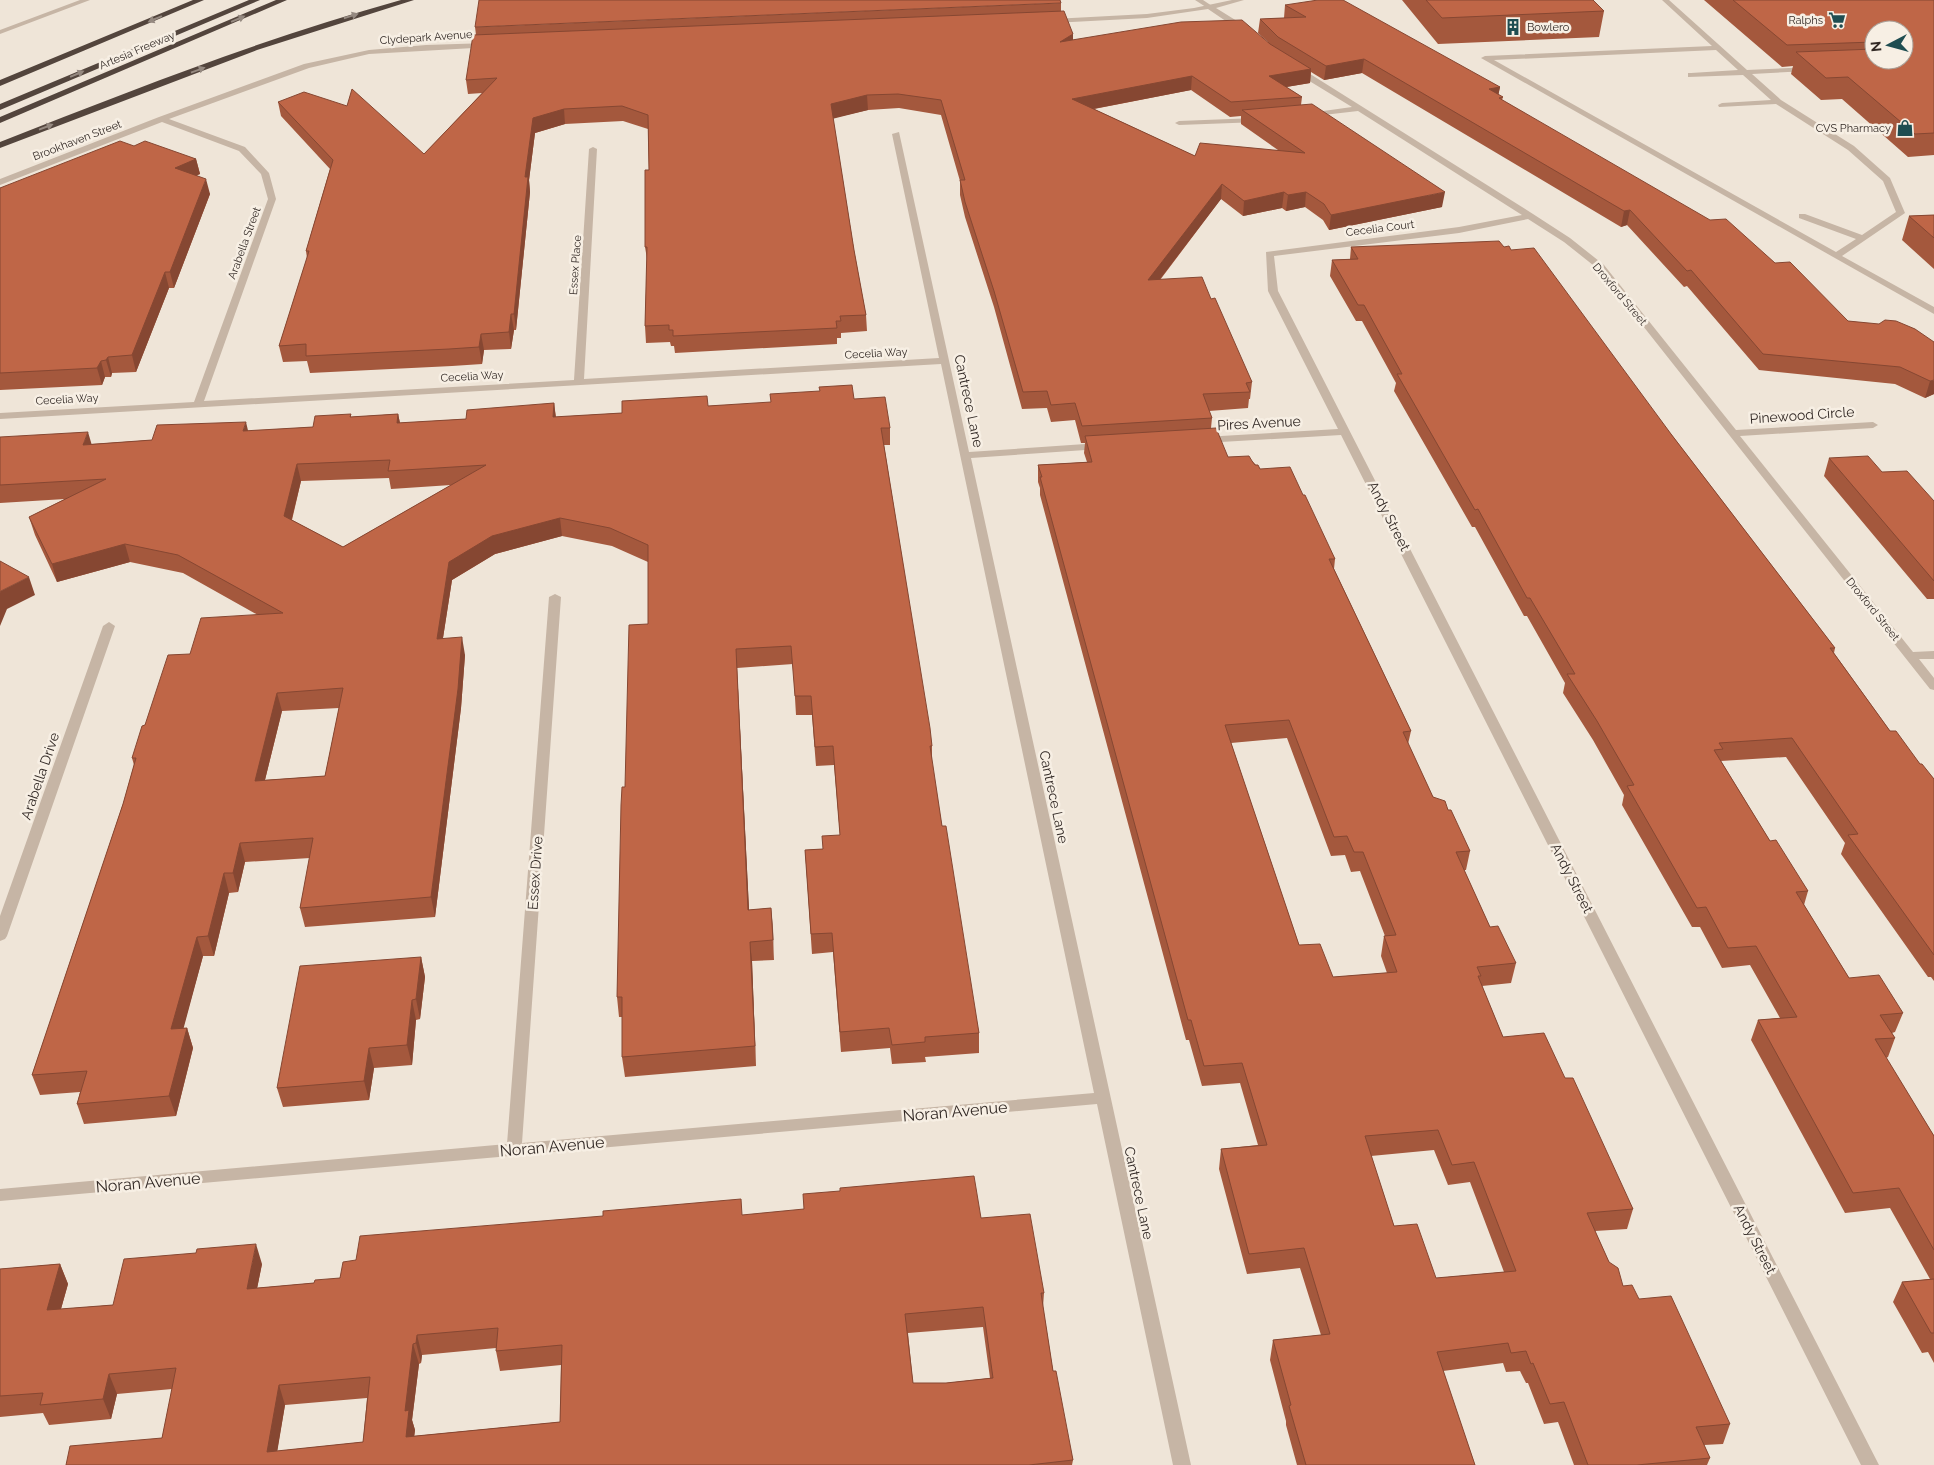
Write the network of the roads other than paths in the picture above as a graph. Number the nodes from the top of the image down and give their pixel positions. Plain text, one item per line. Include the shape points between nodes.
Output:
1 (87, 0) edge
2 (200, 0) edge
3 (256, 0) edge
4 (283, 0) edge
5 (410, 0) edge
6 (1198, 0) edge
7 (1241, 0) edge
8 (1665, 0) edge
9 (1211, 8) junction
10 (1041, 22) edge
11 (0, 32) edge
12 (1253, 35) edge
13 (495, 44) edge
14 (1719, 48) junction
15 (1288, 64) edge
16 (1812, 69) edge
17 (1745, 72) junction
18 (1690, 75) dead end
19 (0, 83) edge
20 (1778, 102) junction
21 (1722, 105) dead end
22 (0, 107) edge
23 (1358, 109) junction
24 (1301, 116) edge
25 (162, 118) junction
26 (0, 120) edge
27 (1264, 120) edge
28 (1179, 123) dead end
29 (896, 134) dead end
30 (0, 145) edge
31 (594, 149) dead end
32 (0, 182) edge
33 (1530, 216) junction
34 (1802, 216) dead end
35 (1862, 238) junction
36 (1836, 256) junction
37 (1273, 291) joint
38 (1934, 311) edge
39 (945, 361) junction
40 (579, 382) junction
41 (198, 404) junction
42 (0, 416) edge
43 (1873, 424) dead end
44 (1346, 432) junction
45 (1732, 433) junction
46 (1189, 441) edge
47 (1111, 446) edge
48 (965, 454) junction
49 (555, 597) dead end
50 (109, 626) dead end
51 (1934, 655) edge
52 (1910, 656) junction
53 (1934, 686) edge
54 (0, 936) edge
55 (1103, 1098) junction
56 (514, 1150) junction
57 (0, 1195) edge
58 (1182, 1465) edge
59 (1870, 1465) edge

1 - 11 street
2 -> 19 highway, Artesia Freeway
22 -> 3 highway
26 -> 4 highway, Artesia Freeway
30 -> 5 highway via 349,16
6 - 9 street
7 - 9 street
8 - 14 street
9 - 10 street via 1163,15
9 - 12 street
13 - 25 street, Clydepark Avenue via 369,52 324,62
14 - 17 street
14 - 36 street via 1485,58
15 - 23 street, Droxford Street
16 - 17 street
17 - 18 street
17 - 20 street
20 - 21 street
20 - 35 street via 1851,148 1887,180 1900,213
23 - 24 street
23 - 33 street, Droxford Street
25 - 32 street, Brookhaven Street
25 - 41 street, Arabella Street via 242,150 265,173 272,199
27 - 28 street
29 - 39 street, Cantrece Lane
31 - 40 street, Essex Place
33 - 37 street, Cecelia Court via 1459,230 1269,254
33 - 45 street, Droxford Street via 1601,267
34 - 35 street
35 - 36 street
36 - 38 street
37 - 44 street, Andy Street
39 - 40 street, Cecelia Way
39 - 48 street, Cantrece Lane
40 - 41 street, Cecelia Way
41 - 42 street, Cecelia Way
43 - 45 street, Pinewood Circle
44 - 46 street, Pires Avenue
44 - 59 street, Andy Street
45 - 52 street, Droxford Street
47 - 48 street
48 - 55 street, Cantrece Lane
49 - 56 street, Essex Drive
50 - 54 street, Arabella Drive
51 - 52 street
52 - 53 street, Droxford Street
55 - 56 street, Noran Avenue
55 - 58 street, Cantrece Lane
56 - 57 street, Noran Avenue

